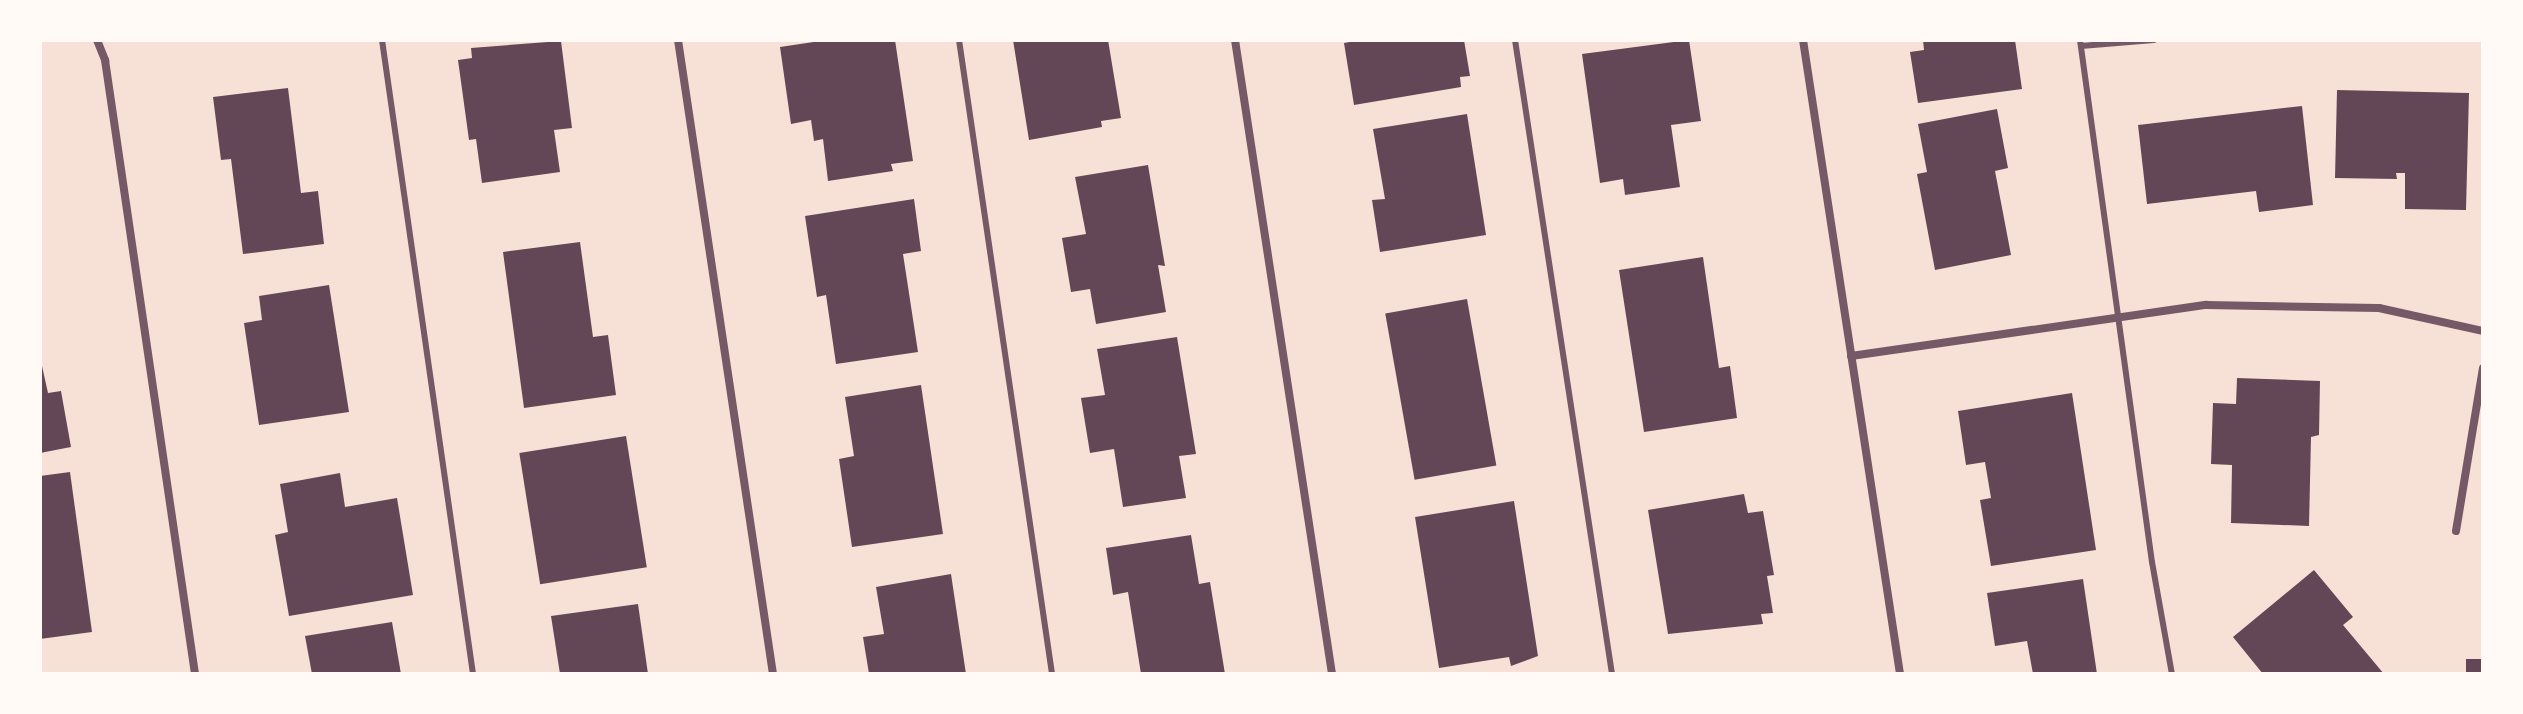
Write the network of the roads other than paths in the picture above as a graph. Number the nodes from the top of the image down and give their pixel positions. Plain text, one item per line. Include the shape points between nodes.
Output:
1 (97, 40) edge
2 (382, 40) edge
3 (678, 40) edge
4 (959, 40) edge
5 (1235, 40) edge
6 (1515, 40) edge
7 (1803, 40) edge
8 (2154, 40) edge
9 (2080, 43) edge
10 (2117, 318) junction
11 (2483, 331) edge
12 (1851, 356) junction
13 (2483, 368) edge
14 (2456, 531) dead end
15 (195, 674) edge
16 (473, 674) edge
17 (773, 674) edge
18 (1052, 674) edge
19 (1332, 674) edge
20 (1612, 674) edge
21 (1900, 674) edge
22 (2172, 674) edge

1 - 15 street via 105,60
2 - 16 lane
3 - 17 street
4 - 18 lane
5 - 19 street
6 - 20 lane
7 - 12 street
8 - 9 lane
9 - 10 lane
10 - 11 street via 2206,305 2379,308
10 - 12 street
10 - 22 lane
12 - 21 street
13 - 14 street

